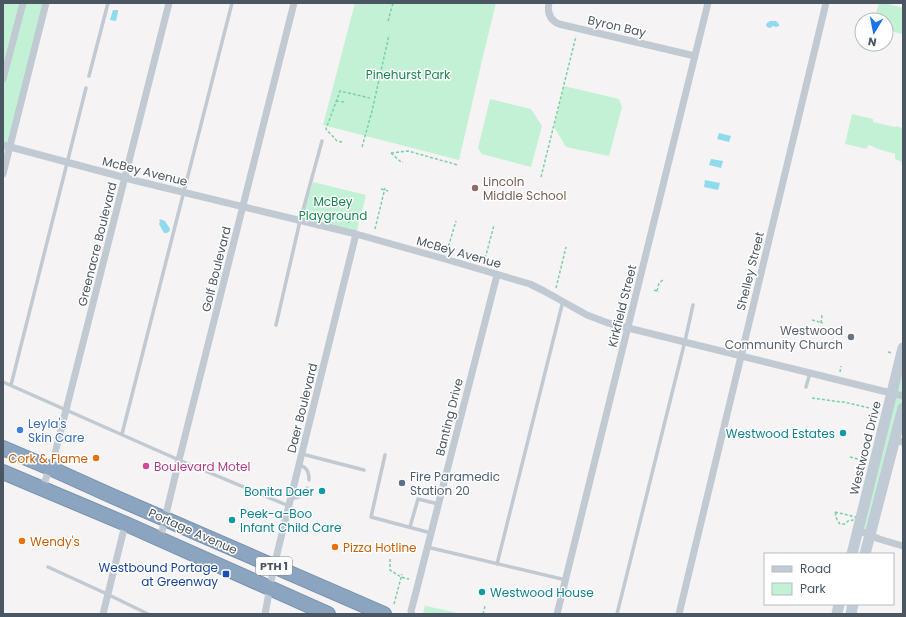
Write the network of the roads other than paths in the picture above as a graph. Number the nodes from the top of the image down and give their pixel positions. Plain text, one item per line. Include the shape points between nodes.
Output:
1 (22, 3) edge
2 (46, 3) edge
3 (108, 3) edge
4 (170, 3) edge
5 (232, 3) edge
6 (294, 3) edge
7 (549, 3) edge
8 (708, 3) edge
9 (826, 3) edge
10 (695, 56) junction
11 (89, 76) dead end
12 (3, 79) edge
13 (86, 88) dead end
14 (322, 141) dead end
15 (6, 146) edge
16 (67, 162) junction
17 (3, 174) edge
18 (125, 178) junction
19 (184, 192) junction
20 (243, 207) junction
21 (300, 221) junction
22 (356, 234) junction
23 (497, 275) junction
24 (563, 301) junction
25 (693, 305) dead end
26 (276, 325) dead end
27 (628, 328) junction
28 (685, 342) junction
29 (903, 348) edge
30 (740, 355) junction
31 (810, 373) junction
32 (3, 382) edge
33 (11, 385) junction
34 (806, 387) dead end
35 (892, 393) junction
36 (903, 396) edge
37 (903, 408) edge
38 (66, 410) junction
39 (122, 434) junction
40 (899, 441) edge
41 (3, 448) edge
42 (302, 454) junction
43 (386, 455) dead end
44 (179, 460) junction
45 (299, 465) junction
46 (50, 468) junction
47 (364, 470) dead end
48 (3, 472) edge
49 (309, 480) dead end
50 (307, 488) dead end
51 (42, 489) junction
52 (291, 498) junction
53 (438, 504) junction
54 (289, 506) junction
55 (165, 519) junction
56 (126, 524) junction
57 (410, 527) junction
58 (858, 530) junction
59 (431, 533) junction
60 (870, 535) junction
61 (160, 540) junction
62 (903, 546) edge
63 (427, 547) junction
64 (852, 553) edge
65 (865, 553) edge
66 (497, 564) junction
67 (274, 566) junction
68 (48, 567) dead end
69 (566, 580) junction
70 (270, 588) junction
71 (107, 594) junction
72 (410, 613) edge
73 (103, 614) edge
74 (148, 614) edge
75 (265, 614) edge
76 (328, 614) edge
77 (384, 614) edge
78 (557, 614) edge
79 (617, 614) edge
80 (679, 614) edge

1 - 12 street
2 - 15 street
3 - 11 lane
4 - 18 street, Greenacre Boulevard
5 - 19 lane
6 - 20 street, Golf Boulevard
7 - 10 street, Byron Bay via 551,18 559,24
8 - 10 street, Kirkfield Street
9 - 30 street, Shelley Street
10 - 27 street, Kirkfield Street
13 - 16 lane
14 - 21 lane
15 - 16 street, McBey Avenue
15 - 17 street
16 - 18 street, McBey Avenue
16 - 33 lane
18 - 19 street, McBey Avenue
18 - 38 street, Greenacre Boulevard
19 - 20 street, McBey Avenue
19 - 39 lane
20 - 21 street, McBey Avenue
20 - 44 street, Golf Boulevard
21 - 22 street, McBey Avenue
21 - 26 lane
22 - 23 street, McBey Avenue
22 - 42 street, Daer Boulevard
23 - 24 street, McBey Avenue via 530,284
23 - 53 street, Banting Drive
24 - 27 street, McBey Avenue via 594,318
24 - 66 lane
25 - 28 lane
27 - 28 street, McBey Avenue
27 - 69 street, Kirkfield Street
28 - 30 street, McBey Avenue
28 - 79 lane
29 - 35 street, Westwood Drive
30 - 31 street, McBey Avenue
30 - 80 street, Shelley Street
31 - 34 lane
31 - 35 street, McBey Avenue
32 - 33 lane
33 - 38 lane
35 - 36 street, McBey Avenue
35 - 58 street, Westwood Drive
37 - 40 street
38 - 39 lane
38 - 46 street, Greenacre Boulevard
39 - 44 lane
40 - 60 street
41 - 46 highway, Portage Avenue / PTH 1
42 - 45 street, Daer Boulevard
42 - 47 lane
43 - 57 lane via 371,517
44 - 54 lane
44 - 55 street, Golf Boulevard
45 - 49 lane via 307,470
45 - 52 street, Daer Boulevard
46 - 51 street, Greenacre Boulevard
46 - 55 highway, Portage Avenue / PTH 1
48 - 51 highway, Portage Avenue / PTH 1
50 - 52 lane via 303,495
51 - 56 highway, Portage Avenue / PTH 1
52 - 54 street, Daer Boulevard
53 - 57 lane via 418,499
53 - 59 street, Banting Drive
54 - 67 street, Daer Boulevard
55 - 61 street, Golf Boulevard
55 - 67 highway, Portage Avenue / PTH 1
56 - 61 highway, Portage Avenue / PTH 1
56 - 71 street
57 - 59 lane
58 - 60 street
58 - 64 street, Westwood Drive
59 - 63 street, Banting Drive
60 - 62 street
60 - 65 street
61 - 70 highway, Portage Avenue / PTH 1
63 - 66 lane
63 - 72 street, Banting Drive
66 - 69 lane
67 - 70 street, Daer Boulevard
67 - 77 highway, Portage Avenue / PTH 1
68 - 71 lane
69 - 78 street, Kirkfield Street
70 - 75 street, Daer Boulevard
70 - 76 highway, Portage Avenue / PTH 1
71 - 73 street
71 - 74 lane

